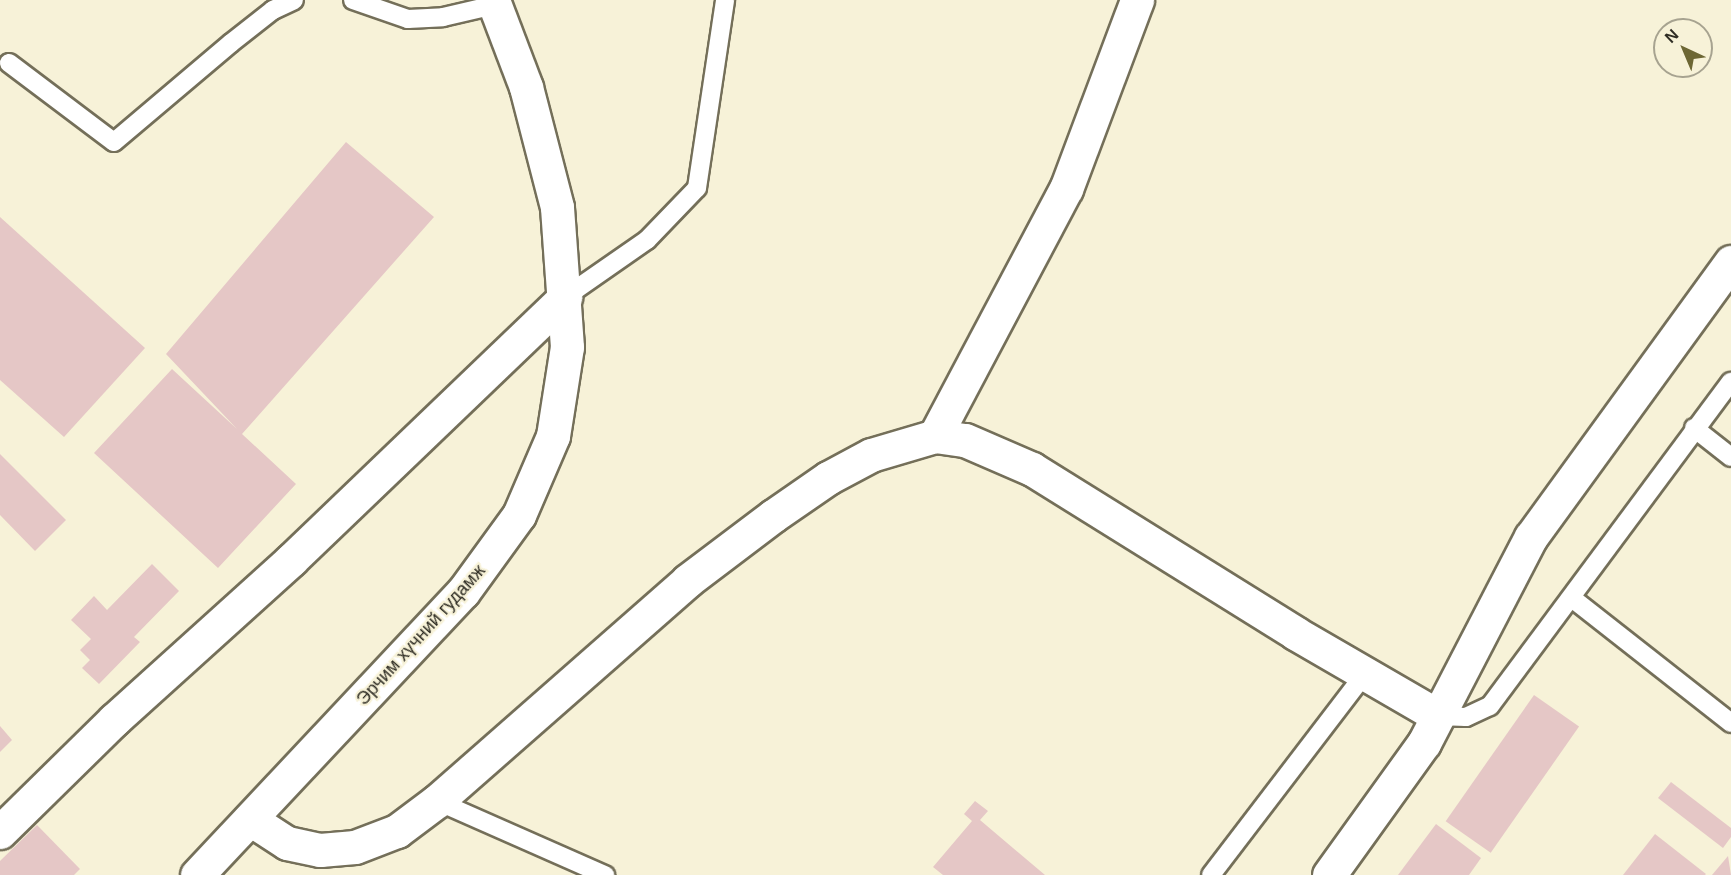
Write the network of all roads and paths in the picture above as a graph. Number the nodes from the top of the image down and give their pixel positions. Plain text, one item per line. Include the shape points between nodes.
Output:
1 (294, 0) edge
2 (353, 0) edge
3 (725, 0) edge
4 (1137, 0) edge
5 (494, 3) edge
6 (9, 63) dead end
7 (1731, 262) edge
8 (565, 297) junction
9 (1731, 382) edge
10 (1694, 428) junction
11 (935, 436) junction
12 (1731, 457) edge
13 (1573, 599) junction
14 (1364, 675) junction
15 (1438, 716) junction
16 (1731, 723) edge
17 (436, 801) junction
18 (250, 819) junction
19 (0, 832) edge
20 (197, 875) edge
21 (605, 875) edge
22 (1211, 875) edge
23 (1329, 875) edge

1 - 6 lane via 273,10 231,43 114,142
2 - 5 lane via 408,19 443,17
3 - 8 lane via 697,188 647,240
4 - 11 street via 1066,189
5 - 8 street, Эрчим хүчний гудамж via 526,87 549,164
7 - 15 street via 1531,537
8 - 18 street, Эрчим хүчний гудамж via 564,386 553,436 519,515 430,631
8 - 19 street
9 - 10 lane
10 - 12 lane
10 - 13 lane
11 - 14 street via 965,440 1032,469
11 - 17 street via 871,455 828,478 773,516 687,581
13 - 15 lane via 1490,706 1466,717
13 - 16 lane
14 - 15 street
14 - 22 lane
15 - 23 street via 1424,743
17 - 18 street via 397,831 355,848 336,850 287,843
17 - 21 lane
18 - 20 street, Эрчим хүчний гудамж

